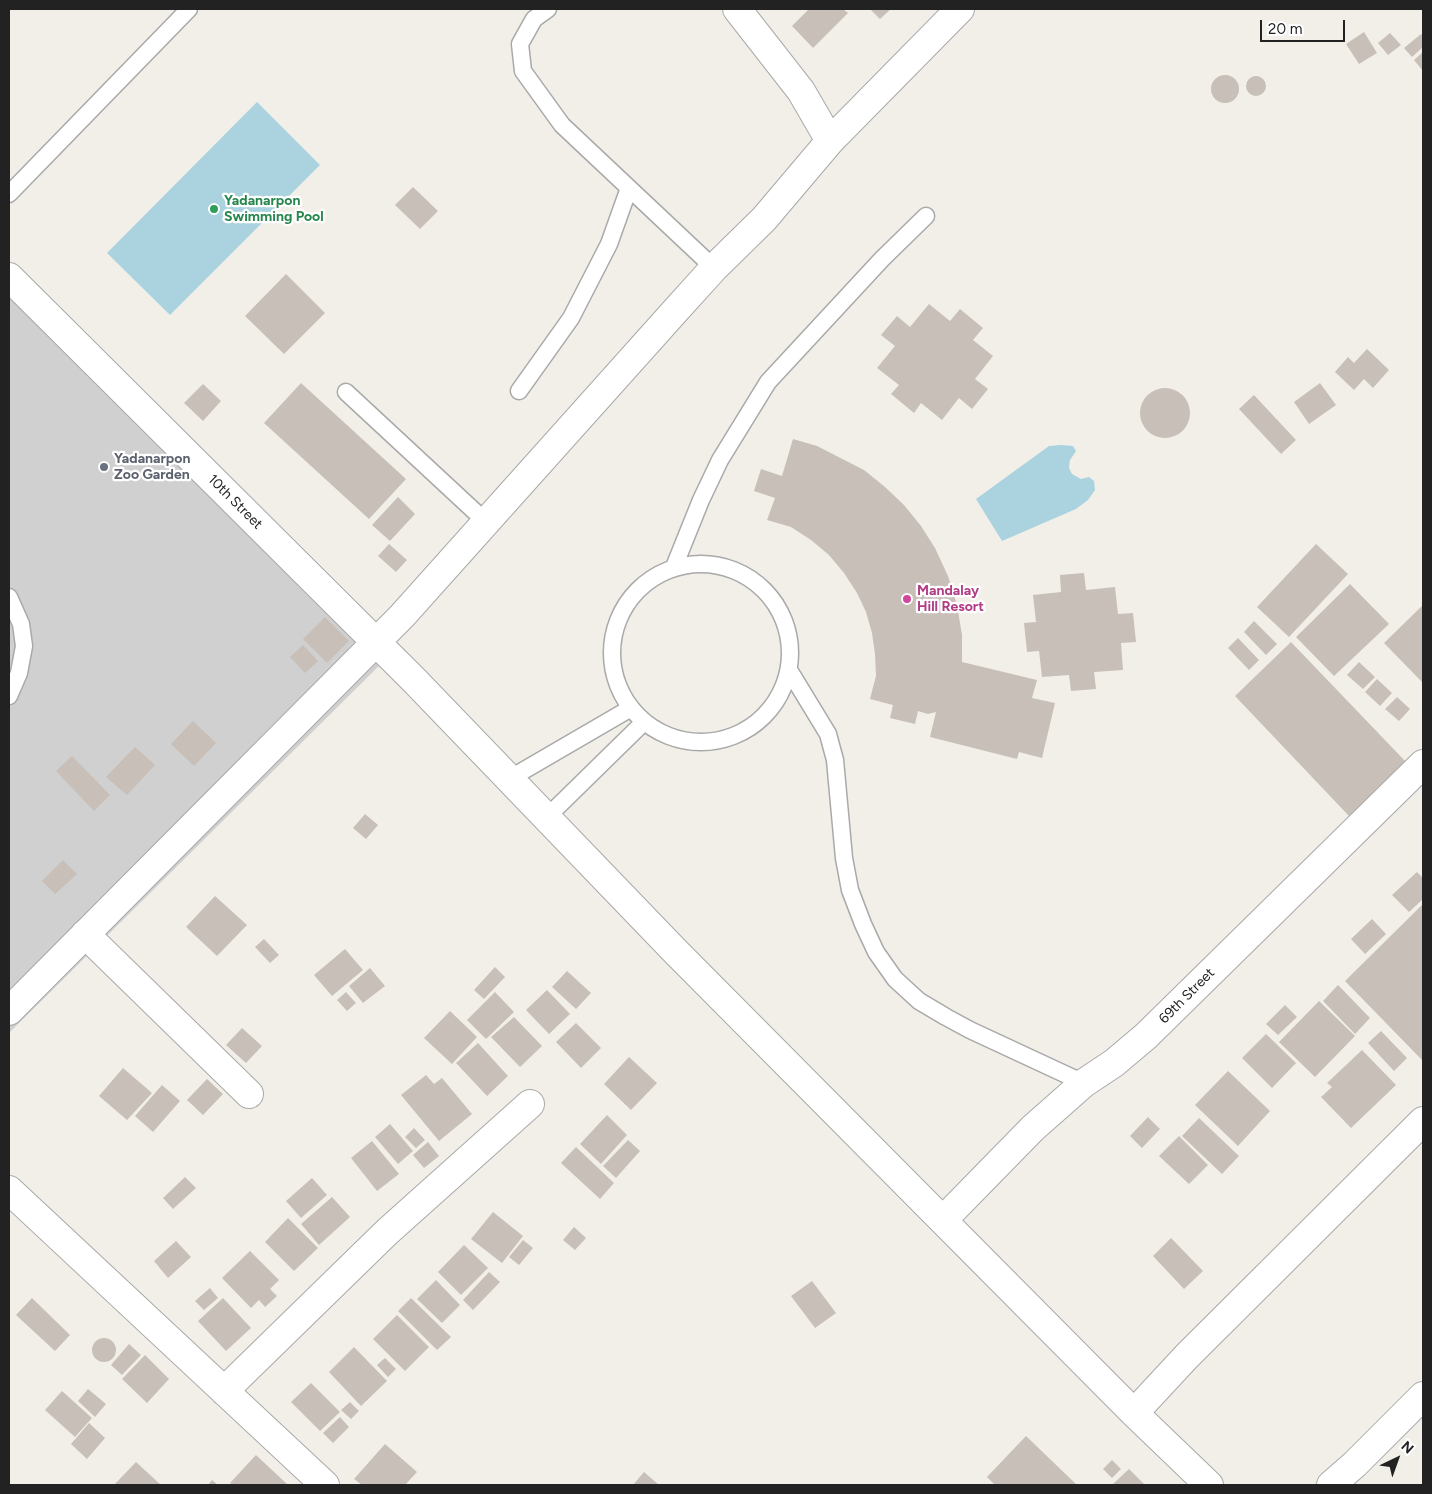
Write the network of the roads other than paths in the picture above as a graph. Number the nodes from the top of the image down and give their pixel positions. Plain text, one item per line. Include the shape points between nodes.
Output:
1 (189, 9) edge
2 (548, 9) edge
3 (738, 9) edge
4 (960, 9) edge
5 (830, 141) junction
6 (629, 188) junction
7 (9, 194) edge
8 (926, 216) dead end
9 (714, 268) junction
10 (9, 277) edge
11 (519, 391) dead end
12 (346, 392) dead end
13 (485, 521) junction
14 (674, 567) junction
15 (9, 597) edge
16 (376, 642) junction
17 (790, 670) junction
18 (9, 696) edge
19 (631, 708) junction
20 (644, 722) junction
21 (1423, 764) edge
22 (509, 779) junction
23 (546, 818) junction
24 (85, 934) junction
25 (9, 1011) edge
26 (1084, 1083) junction
27 (248, 1094) dead end
28 (530, 1104) dead end
29 (1423, 1121) edge
30 (9, 1190) edge
31 (943, 1220) junction
32 (224, 1392) junction
33 (1423, 1396) edge
34 (1134, 1413) junction
35 (325, 1485) edge
36 (1209, 1485) edge
37 (1332, 1485) edge

1 - 7 lane
2 - 6 lane via 534,19 520,44 523,71 562,125
3 - 5 street via 801,91
4 - 5 street
5 - 9 street via 764,218
6 - 9 lane
6 - 11 lane via 609,244 571,318
8 - 14 lane via 768,382 720,460
9 - 13 street
10 - 16 street, 10th Street
12 - 13 lane
13 - 16 street
14 - 17 lane via 712,564 731,568 765,590 787,627 791,648
14 - 19 lane via 641,586 618,617 613,636 614,674
15 - 18 lane via 20,624 24,646 20,673
16 - 22 street, 10th Street
16 - 24 street
17 - 20 lane via 772,708 757,724 739,735 697,742 678,739
17 - 26 lane via 828,734 835,760 850,890 876,952 895,979 919,1001 946,1017
19 - 20 lane
19 - 22 lane
20 - 23 lane
21 - 26 street, 69th Street via 1146,1036
22 - 23 street, 10th Street
23 - 31 street, 10th Street
24 - 25 street
24 - 27 street
26 - 31 street, 69th Street via 1033,1128
28 - 32 street via 388,1232
29 - 34 street
30 - 32 street
31 - 34 street, 10th Street
32 - 35 street
33 - 37 street
34 - 36 street, 10th Street

